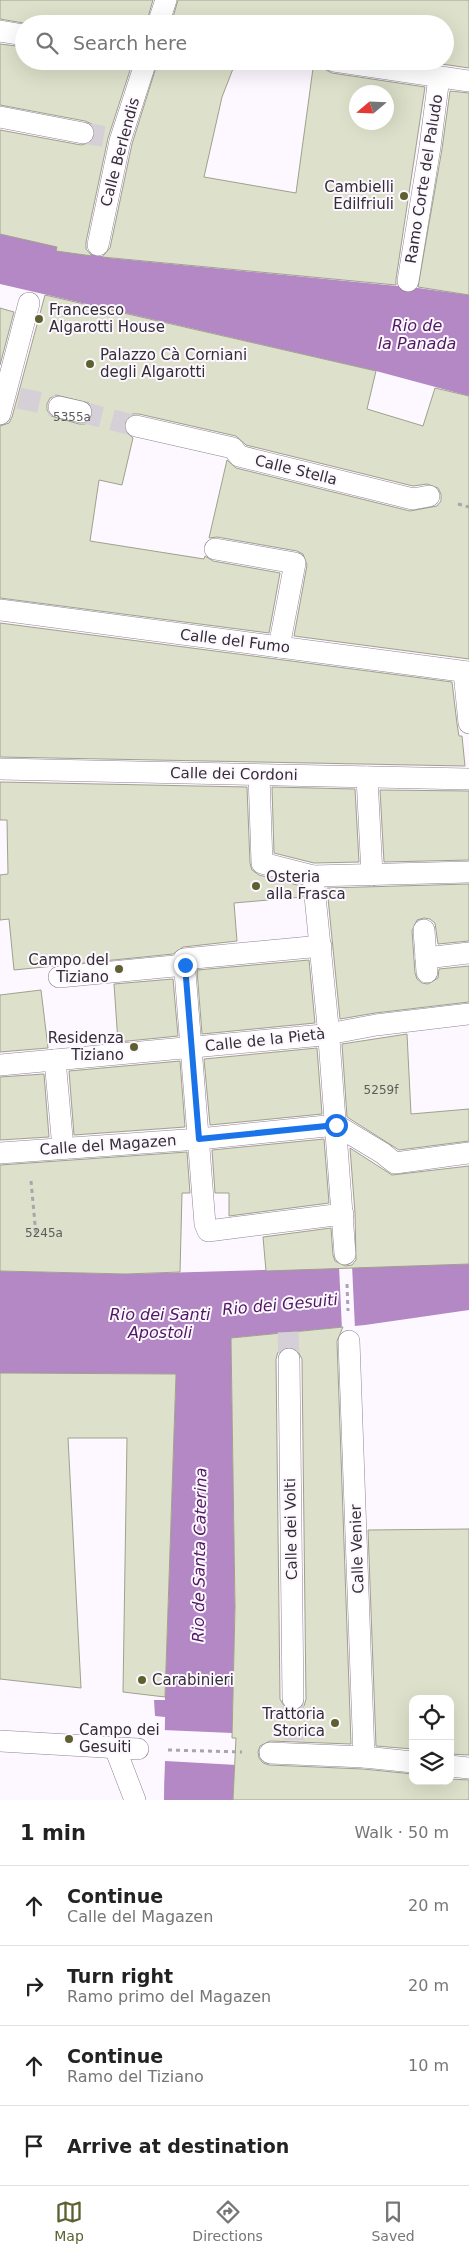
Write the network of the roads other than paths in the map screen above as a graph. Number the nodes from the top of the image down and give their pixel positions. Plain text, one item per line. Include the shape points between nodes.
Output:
1 (166, 0) edge
2 (161, 15) edge
3 (0, 31) edge
4 (15, 34) edge
5 (142, 70) edge
6 (393, 70) edge
7 (439, 77) junction
8 (469, 81) edge
9 (0, 117) edge
10 (83, 133) tunnel mouth
11 (98, 245) dead end
12 (408, 281) dead end
13 (28, 303) dead end
14 (8, 402) edge
15 (59, 407) tunnel mouth
16 (81, 412) tunnel mouth
17 (136, 426) tunnel mouth
18 (429, 496) dead end
19 (215, 549) dead end
20 (0, 610) edge
21 (279, 647) junction
22 (466, 672) edge
23 (469, 723) edge
24 (0, 769) edge
25 (259, 775) junction
26 (366, 777) junction
27 (469, 779) edge
28 (469, 872) edge
29 (372, 874) junction
30 (313, 876) junction
31 (424, 930) dead end
32 (321, 949) junction
33 (469, 953) edge
34 (185, 965) junction
35 (58, 977) dead end
36 (469, 1014) edge
37 (329, 1034) junction
38 (191, 1048) junction
39 (55, 1060) junction
40 (0, 1065) edge
41 (336, 1125) junction
42 (199, 1139) junction
43 (63, 1148) junction
44 (0, 1153) edge
45 (469, 1153) edge
46 (343, 1214) junction
47 (345, 1254) dead end
48 (350, 1341) dead end
49 (289, 1359) tunnel mouth
50 (293, 1699) tunnel mouth
51 (0, 1741) edge
52 (115, 1748) junction
53 (138, 1749) dead end
54 (270, 1753) dead end
55 (364, 1757) junction
56 (409, 1762) edge
57 (454, 1766) edge
58 (469, 1768) edge
59 (135, 1800) edge

1 - 2 street
3 - 4 street
5 - 11 street, Calle Berlendis via 113,139
6 - 7 street
7 - 8 street
7 - 12 street, Ramo Corte del Paludo
9 - 10 street
13 - 14 street
15 - 16 street
17 - 18 street, Calle Stella via 233,448 239,456 413,499
19 - 21 street via 296,563
20 - 21 street, Calle del Fumo
21 - 22 street, Calle del Fumo
22 - 23 street
24 - 25 street, Calle dei Cordoni
25 - 26 street, Calle dei Cordoni
25 - 30 street via 262,863
26 - 27 street, Calle dei Cordoni
26 - 29 street
28 - 29 street
29 - 30 street
30 - 32 street
31 - 33 street via 426,965
32 - 34 street via 184,959
32 - 37 street
34 - 35 street
34 - 38 street
36 - 37 street, Calle de la Pietà
37 - 38 street, Calle de la Pietà
37 - 41 street
38 - 39 street, Calle de la Pietà
38 - 42 street
39 - 40 street, Calle de la Pietà
39 - 43 street
41 - 42 street, Calle del Magazen
41 - 45 street via 396,1163
41 - 46 street
42 - 43 street, Calle del Magazen
42 - 46 street via 208,1231
43 - 44 street, Calle del Magazen
46 - 47 street
48 - 55 street, Calle Venier
49 - 50 street, Calle dei Volti
51 - 52 street
52 - 53 street
52 - 59 street
54 - 55 street via 294,1747
55 - 56 street
57 - 58 street

